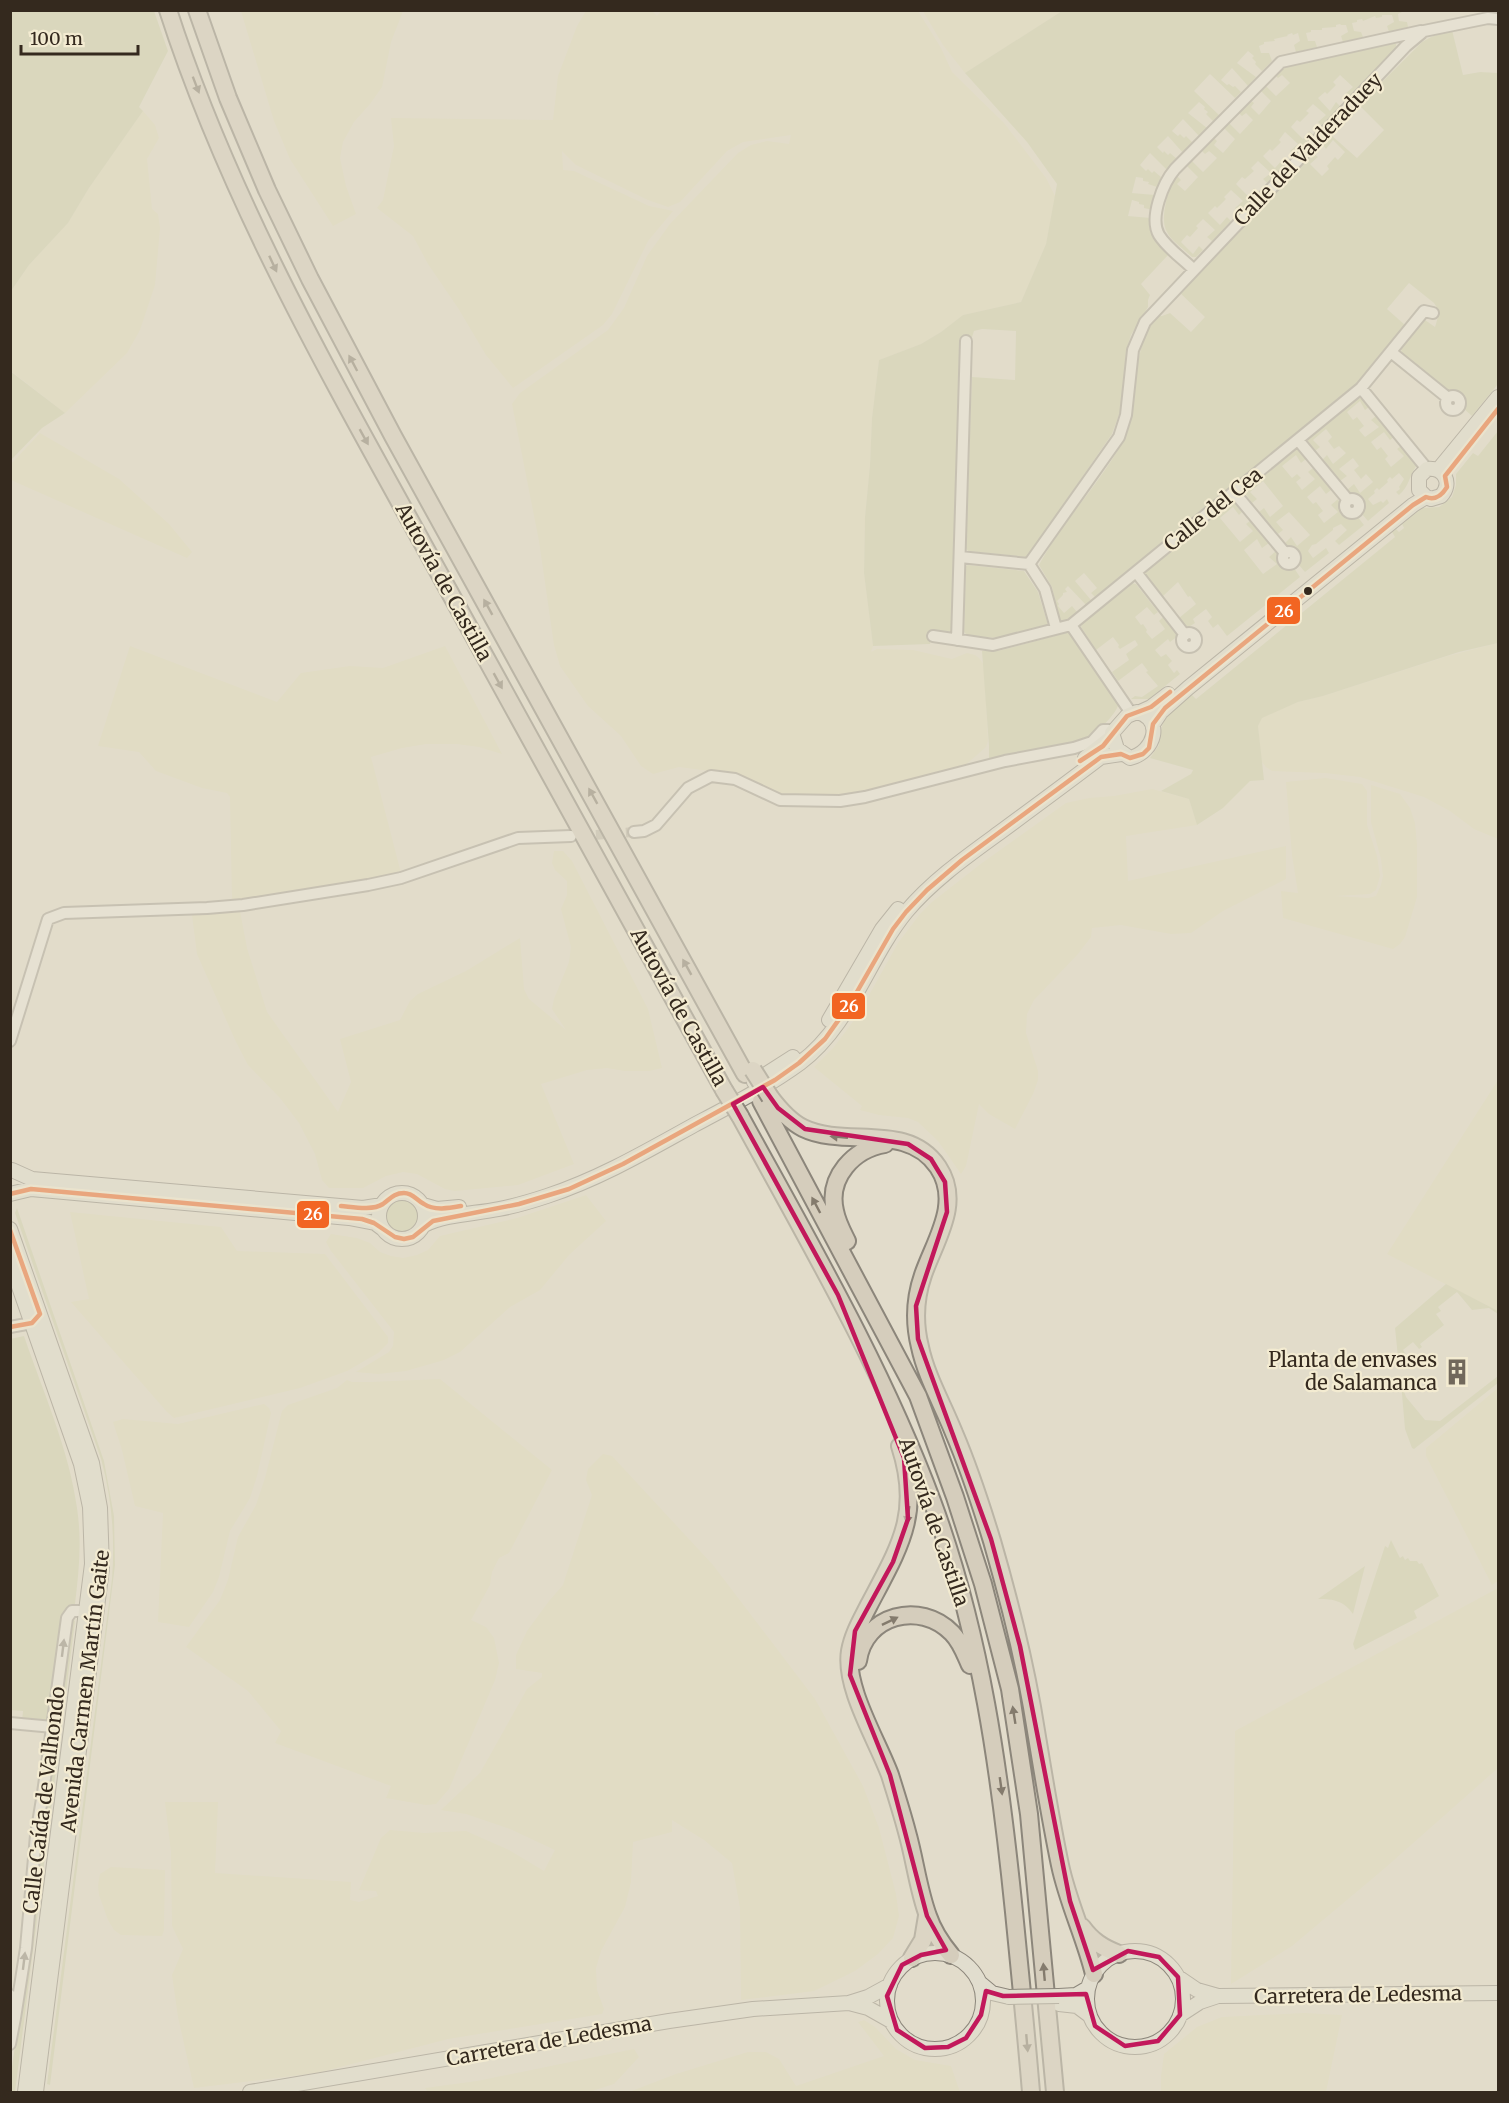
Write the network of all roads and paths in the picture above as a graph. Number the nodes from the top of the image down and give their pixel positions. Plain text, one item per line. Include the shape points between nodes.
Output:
1 (168, 10) edge
2 (197, 10) edge
3 (1498, 19) edge
4 (1424, 31) junction
5 (1193, 269) junction
6 (1433, 313) dead end
7 (966, 342) dead end
8 (1391, 352) junction
9 (1361, 388) junction
10 (1498, 397) edge
11 (1448, 398) dead end
12 (1498, 410) edge
13 (1298, 440) junction
14 (1437, 472) junction
15 (1234, 492) junction
16 (1422, 494) junction
17 (1348, 500) dead end
18 (1285, 553) dead end
19 (960, 557) junction
20 (1029, 564) junction
21 (1136, 572) junction
22 (1071, 625) junction
23 (1056, 628) junction
24 (1185, 635) dead end
25 (933, 636) dead end
26 (957, 640) junction
27 (1136, 713) junction
28 (1153, 724) junction
29 (1113, 733) junction
30 (1121, 754) junction
31 (634, 832) tunnel mouth
32 (571, 837) tunnel mouth
33 (10, 1041) edge
34 (765, 1099) junction
35 (897, 1142) junction
36 (11, 1169) edge
37 (10, 1193) edge
38 (382, 1205) junction
39 (423, 1205) junction
40 (424, 1225) junction
41 (10, 1229) edge
42 (383, 1229) junction
43 (10, 1261) edge
44 (838, 1295) junction
45 (36, 1318) junction
46 (10, 1327) edge
47 (983, 1584) junction
48 (92, 1608) junction
49 (10, 1723) edge
50 (870, 1726) junction
51 (53, 1727) junction
52 (995, 1746) junction
53 (1074, 1915) junction
54 (927, 1916) junction
55 (1119, 1954) junction
56 (951, 1955) junction
57 (912, 1958) junction
58 (1178, 1977) junction
59 (1091, 1981) junction
60 (980, 1983) junction
61 (890, 1984) junction
62 (1498, 1993) edge
63 (10, 1995) edge
64 (1218, 1996) junction
65 (1009, 2000) junction
66 (1059, 2000) junction
67 (849, 2002) junction
68 (981, 2015) junction
69 (1089, 2015) junction
70 (1180, 2015) junction
71 (15, 2018) junction
72 (891, 2021) junction
73 (10, 2044) edge
74 (25, 2092) edge
75 (36, 2092) edge
76 (250, 2092) edge
77 (1031, 2092) edge
78 (1055, 2092) edge

1 -> 44 highway, Autovía de Castilla, bridge via 235,182 286,290
34 -> 2 highway, Autovía de Castilla via 705,999 382,417 310,279 228,98
3 - 4 street, Calle del Valderaduey
4 - 5 street, Calle del Valderaduey
4 - 5 street, Calle del Valderaduey via 1281,62 1175,169 1164,184 1157,227 1159,235
5 - 20 street, Calle del Valderaduey via 1145,322 1132,350 1126,415 1119,437
6 - 8 street, Calle del Cea via 1425,310
7 - 19 street
8 - 9 street, Calle del Cea
8 - 11 street
9 - 13 street, Calle del Cea
9 - 14 street
10 - 14 main road
12 - 14 main road
13 - 15 street, Calle del Cea
13 - 17 street
14 - 16 main road via 1419,477 1417,484
14 - 16 main road via 1447,487 1442,496 1431,499
15 - 18 street
15 - 21 street, Calle del Cea
16 - 27 main road via 1409,496 1160,701
16 - 28 main road via 1188,688
19 - 20 street
19 - 26 street
20 - 23 street via 1045,589
21 - 22 street, Calle del Cea
21 - 24 street
22 - 23 street, Calle del Cea
22 - 27 street
23 - 26 street, Calle del Cea via 993,645
25 - 26 street, Calle del Cea
27 - 28 main road via 1148,716
27 - 29 main road
28 - 30 main road via 1149,748 1143,754 1130,758
29 - 30 main road via 1114,745
29 - 31 street via 1103,730 1092,742 1074,748 840,801 780,800 735,779 711,776 688,788 656,825
29 - 39 main road via 1103,746 916,888 882,929 825,1026 794,1056 629,1151 567,1180 498,1200 437,1209
30 - 40 main road via 1101,757 955,865 919,897 879,953 833,1031 784,1074 634,1158 571,1188 502,1209
32 - 33 street via 518,838 401,878 243,904 54,915 48,919 40,940
35 -> 34 highway via 873,1137 839,1138 805,1129
47 -> 34 highway, Autovía de Castilla via 918,1396
35 - 47 highway via 864,1149 849,1162 837,1181 834,1209 922,1392 959,1492
35 - 53 highway via 908,1144 931,1159 948,1195 947,1212 922,1276 916,1306 918,1339 992,1539 1020,1646 1050,1819
36 - 37 main road via 14,1183
36 - 38 main road via 32,1179 357,1208
37 - 42 main road via 31,1189 349,1218 375,1223
38 - 39 main road via 397,1193 407,1193
38 - 42 main road via 379,1213
39 - 40 main road
40 - 42 main road via 410,1238 390,1236
41 - 45 main road, Avenida Carmen Martín Gaite
43 - 45 main road, Avenida Carmen Martín Gaite
44 -> 50 highway via 897,1438 910,1499 904,1536 855,1631 850,1652 850,1675
44 - 52 highway, Autovía de Castilla via 906,1435 933,1503 960,1588
45 - 46 street
45 - 48 main road, Avenida Carmen Martín Gaite via 84,1437 97,1485 103,1532 102,1568
78 -> 47 highway, Autovía de Castilla via 1029,1814 1010,1689
51 -> 48 street, Calle Caída de Valhondo via 67,1618 72,1611
48 - 74 main road, Avenida Carmen Martín Gaite
48 - 75 main road, Avenida Carmen Martín Gaite
49 - 51 street
50 -> 52 highway via 858,1684 863,1643 882,1624 914,1614 938,1622 962,1647
50 - 54 highway via 908,1834
71 -> 51 street, Calle Caída de Valhondo
52 -> 77 highway, Autovía de Castilla
53 - 55 highway via 1090,1938
53 - 59 highway
54 - 56 highway
54 - 57 highway via 923,1940
55 - 58 main road via 1149,1953 1168,1964
55 - 59 main road via 1105,1962
56 - 57 main road via 931,1953
56 - 60 main road via 963,1961
57 - 61 main road
58 - 64 main road, Carretera de Ledesma via 1197,1990
58 - 70 main road via 1183,2002
59 - 66 main road via 1076,1995
59 - 69 main road via 1087,1997
60 - 65 main road
60 - 68 main road
61 - 67 main road, Carretera de Ledesma via 868,1997
61 - 72 main road via 887,1996
62 - 64 main road, Carretera de Ledesma
63 - 71 street
64 - 70 main road, Carretera de Ledesma
65 - 66 main road
65 - 68 main road
66 - 69 main road
67 - 72 main road, Carretera de Ledesma
67 - 76 main road, Carretera de Ledesma via 753,2009 656,2023
68 - 72 main road via 966,2037 937,2049 905,2038
69 - 70 main road via 1103,2036 1136,2047 1158,2041 1175,2026
71 - 73 street, Calle Caída de Valhondo

